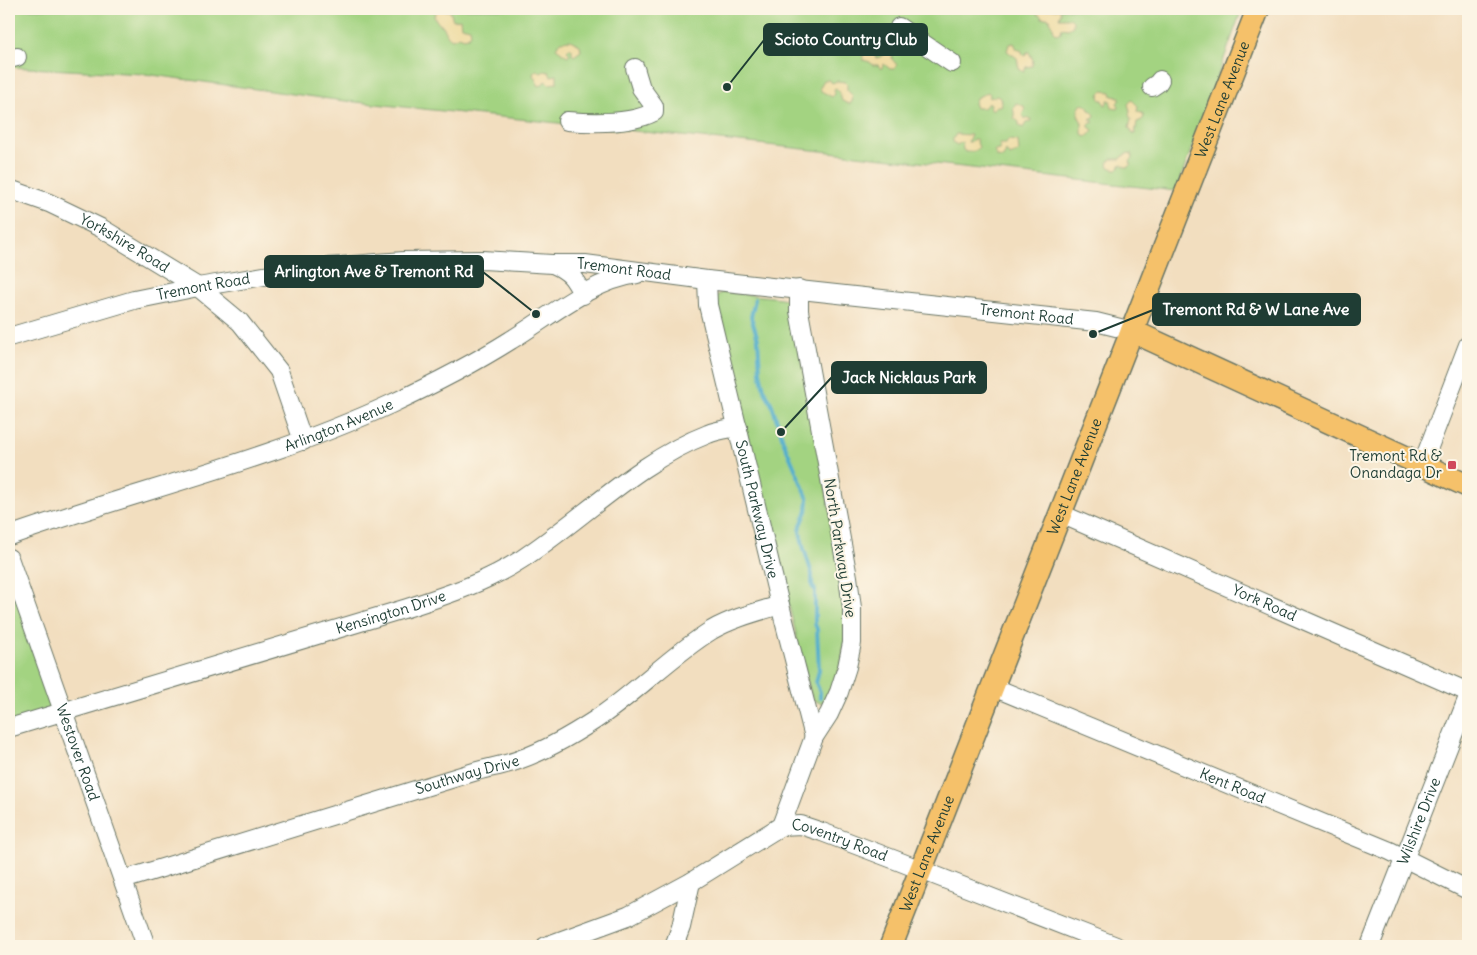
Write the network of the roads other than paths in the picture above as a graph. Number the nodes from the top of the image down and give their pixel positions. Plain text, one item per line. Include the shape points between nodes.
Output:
1 (1258, 9) edge
2 (899, 27) dead end
3 (952, 63) dead end
4 (635, 68) dead end
5 (567, 121) dead end
6 (9, 189) edge
7 (552, 264) junction
8 (648, 272) junction
9 (708, 280) junction
10 (198, 287) junction
11 (799, 289) junction
12 (583, 295) junction
13 (1132, 332) junction
14 (9, 336) edge
15 (1468, 345) edge
16 (738, 427) junction
17 (303, 441) junction
18 (1422, 465) junction
19 (1468, 486) edge
20 (1061, 514) junction
21 (9, 536) edge
22 (9, 558) edge
23 (780, 605) junction
24 (993, 687) junction
25 (1468, 692) edge
26 (1468, 697) edge
27 (63, 712) junction
28 (9, 728) edge
29 (814, 737) junction
30 (781, 826) junction
31 (1405, 858) junction
32 (921, 870) junction
33 (123, 880) junction
34 (691, 882) junction
35 (1468, 890) edge
36 (146, 946) edge
37 (546, 946) edge
38 (674, 946) edge
39 (891, 946) edge
40 (1116, 946) edge
41 (1370, 946) edge

1 - 13 main road, West Lane Avenue
2 - 3 street
4 - 5 street via 654,112 645,117 598,123
6 - 10 street, Yorkshire Road via 49,203 101,228
7 - 8 street, Tremont Road via 585,264
7 - 10 street, Tremont Road via 484,260 404,261 313,268
7 - 12 street, Tremont Road via 569,272
8 - 9 street, Tremont Road
8 - 12 street, Arlington Avenue via 610,280
9 - 11 street, Tremont Road
9 - 16 street, South Parkway Drive via 708,305
10 - 14 street, Tremont Road via 134,300
10 - 17 street, Yorkshire Road via 240,322 279,371
11 - 13 street, Tremont Road via 1096,322
11 - 29 street, North Parkway Drive via 799,311 852,608 852,643 847,667 836,700
12 - 17 street, Arlington Avenue via 456,372
13 - 18 main road, Tremont Road
13 - 20 main road, West Lane Avenue
15 - 18 street
16 - 23 street, South Parkway Drive
16 - 27 street, Kensington Drive via 710,433 677,447 522,559 464,589
17 - 21 street, Arlington Avenue
18 - 19 main road, Tremont Road
20 - 24 main road, West Lane Avenue
20 - 25 street, York Road
22 - 27 street, Westover Road
23 - 29 street, South Parkway Drive
23 - 33 street, Southway Drive via 738,618 713,630 682,650 596,719 521,760
24 - 31 street, Kent Road
24 - 32 main road, West Lane Avenue
26 - 31 street, Wilshire Drive
27 - 28 street, Kensington Drive
27 - 33 street, Westover Road
29 - 30 street, North Parkway Drive
30 - 32 street, Coventry Road via 801,826 822,832
30 - 34 street, Coventry Road
31 - 35 street, Kent Road
31 - 41 street, Wilshire Drive
32 - 39 main road, West Lane Avenue
32 - 40 street, Coventry Road
33 - 36 street, Westover Road
34 - 37 street, Coventry Road via 628,916
34 - 38 street

